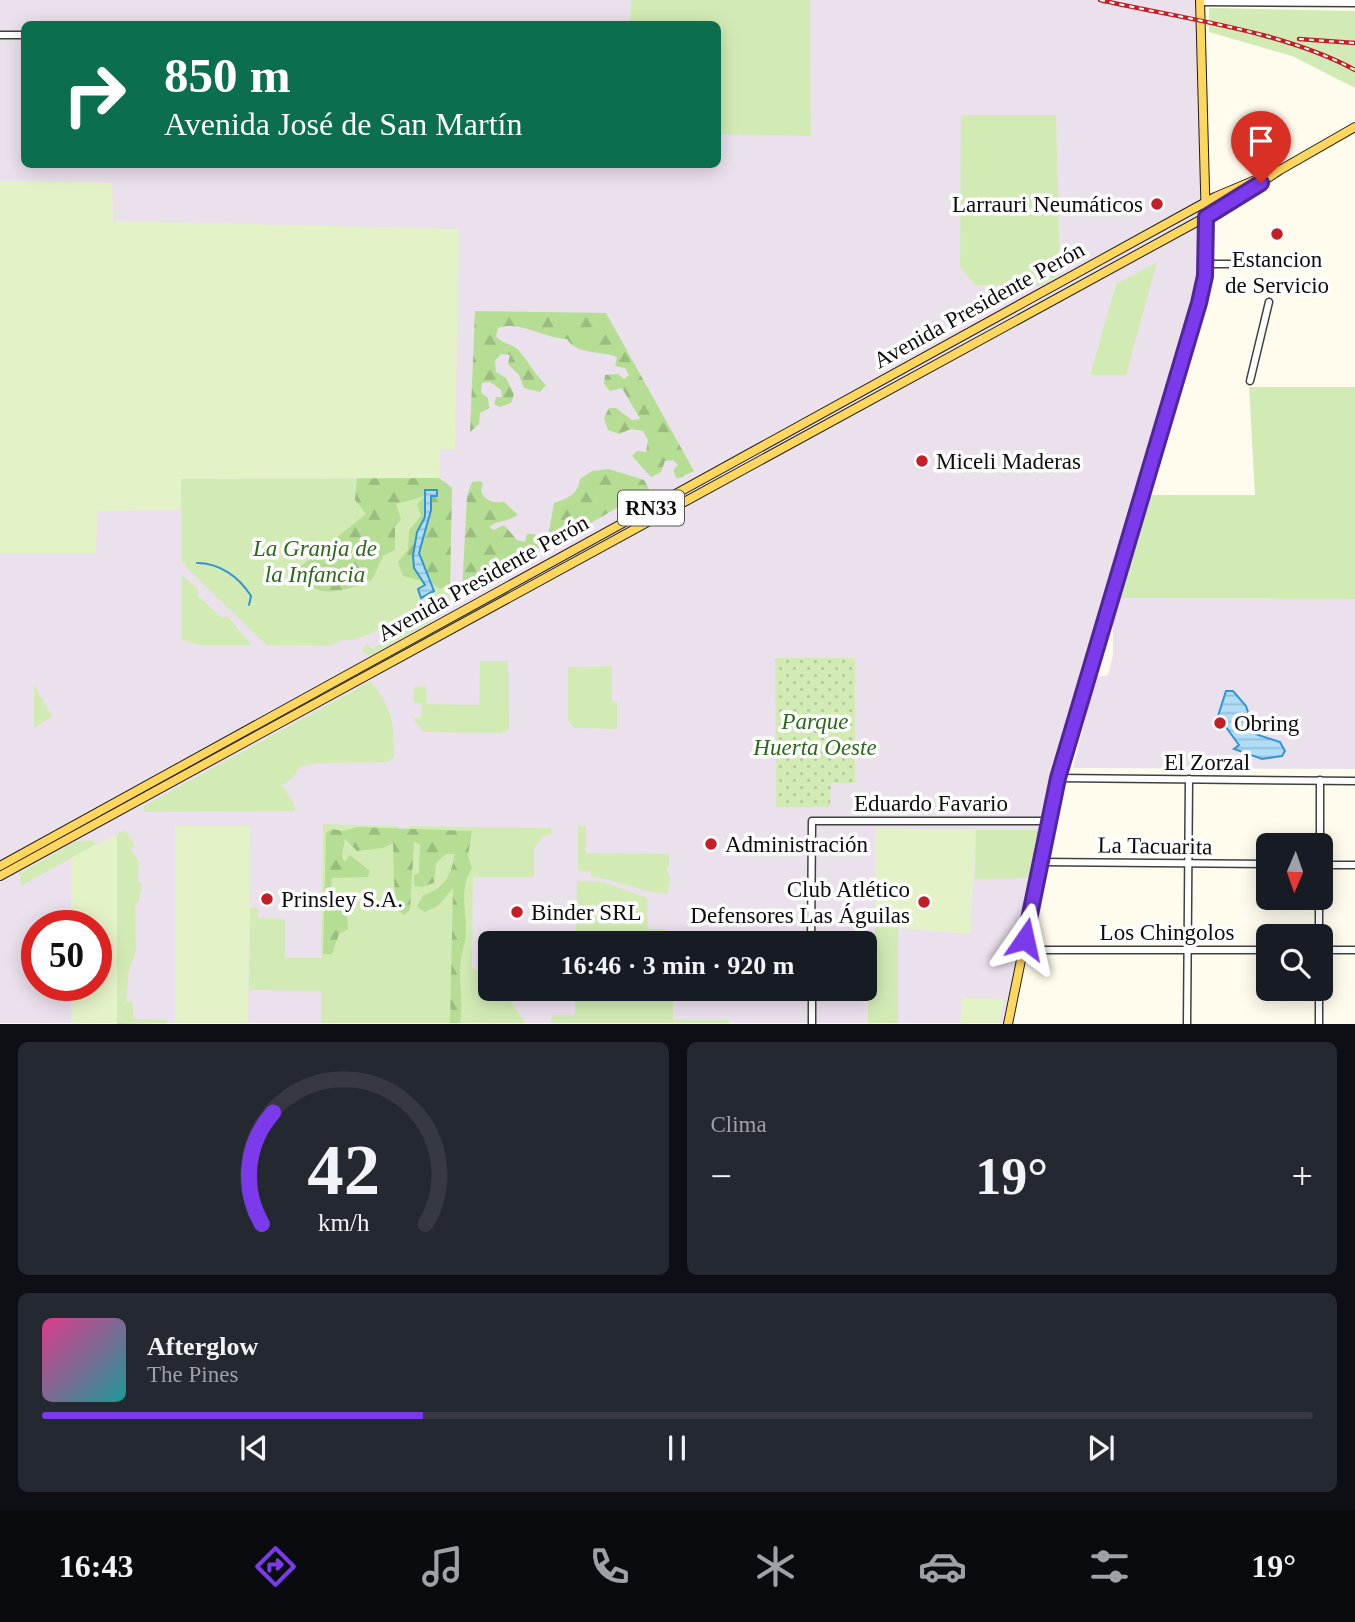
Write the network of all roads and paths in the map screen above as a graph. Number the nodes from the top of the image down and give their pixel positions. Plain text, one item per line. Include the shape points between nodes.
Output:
1 (1200, 1) edge
2 (1355, 3) edge
3 (0, 35) edge
4 (21, 35) edge
5 (1355, 127) edge
6 (1280, 170) junction
7 (1205, 203) junction
8 (1206, 217) junction
9 (1206, 264) junction
10 (1278, 264) dead end
11 (1269, 302) dead end
12 (1250, 381) dead end
13 (1058, 778) junction
14 (1189, 779) junction
15 (1320, 780) junction
16 (1355, 780) edge
17 (1050, 821) junction
18 (1320, 833) edge
19 (1041, 862) junction
20 (1188, 863) junction
21 (1256, 864) edge
22 (1334, 865) edge
23 (1355, 865) edge
24 (0, 866) edge
25 (0, 876) edge
26 (811, 931) edge
27 (1023, 950) junction
28 (1188, 950) junction
29 (1256, 950) edge
30 (1333, 950) edge
31 (1355, 950) edge
32 (812, 1001) edge
33 (1319, 1001) edge
34 (812, 1024) edge
35 (1008, 1024) edge
36 (1187, 1024) edge
37 (1319, 1024) edge

1 - 2 street
1 - 7 main road
3 - 4 street
5 - 6 main road, RN33
6 - 7 main road, RN33
6 - 8 main road, RN33
7 - 8 main road
7 - 24 main road, Avenida Presidente Perón / RN33
8 - 9 main road
8 - 25 main road, Avenida Presidente Perón / RN33
9 - 10 street
9 - 13 main road via 1199,303
11 - 12 street
13 - 14 street, El Zorzal
13 - 17 main road
14 - 15 street, El Zorzal
14 - 20 street
15 - 16 street, El Zorzal
15 - 18 street
17 - 19 main road
17 - 26 street, Eduardo Favario via 812,821
19 - 20 street, La Tacuarita
19 - 27 main road
20 - 21 street, La Tacuarita
20 - 28 street
22 - 23 street
27 - 28 street, Los Chingolos
27 - 35 main road
28 - 29 street, Los Chingolos
28 - 36 street
30 - 31 street
32 - 34 street
33 - 37 street

